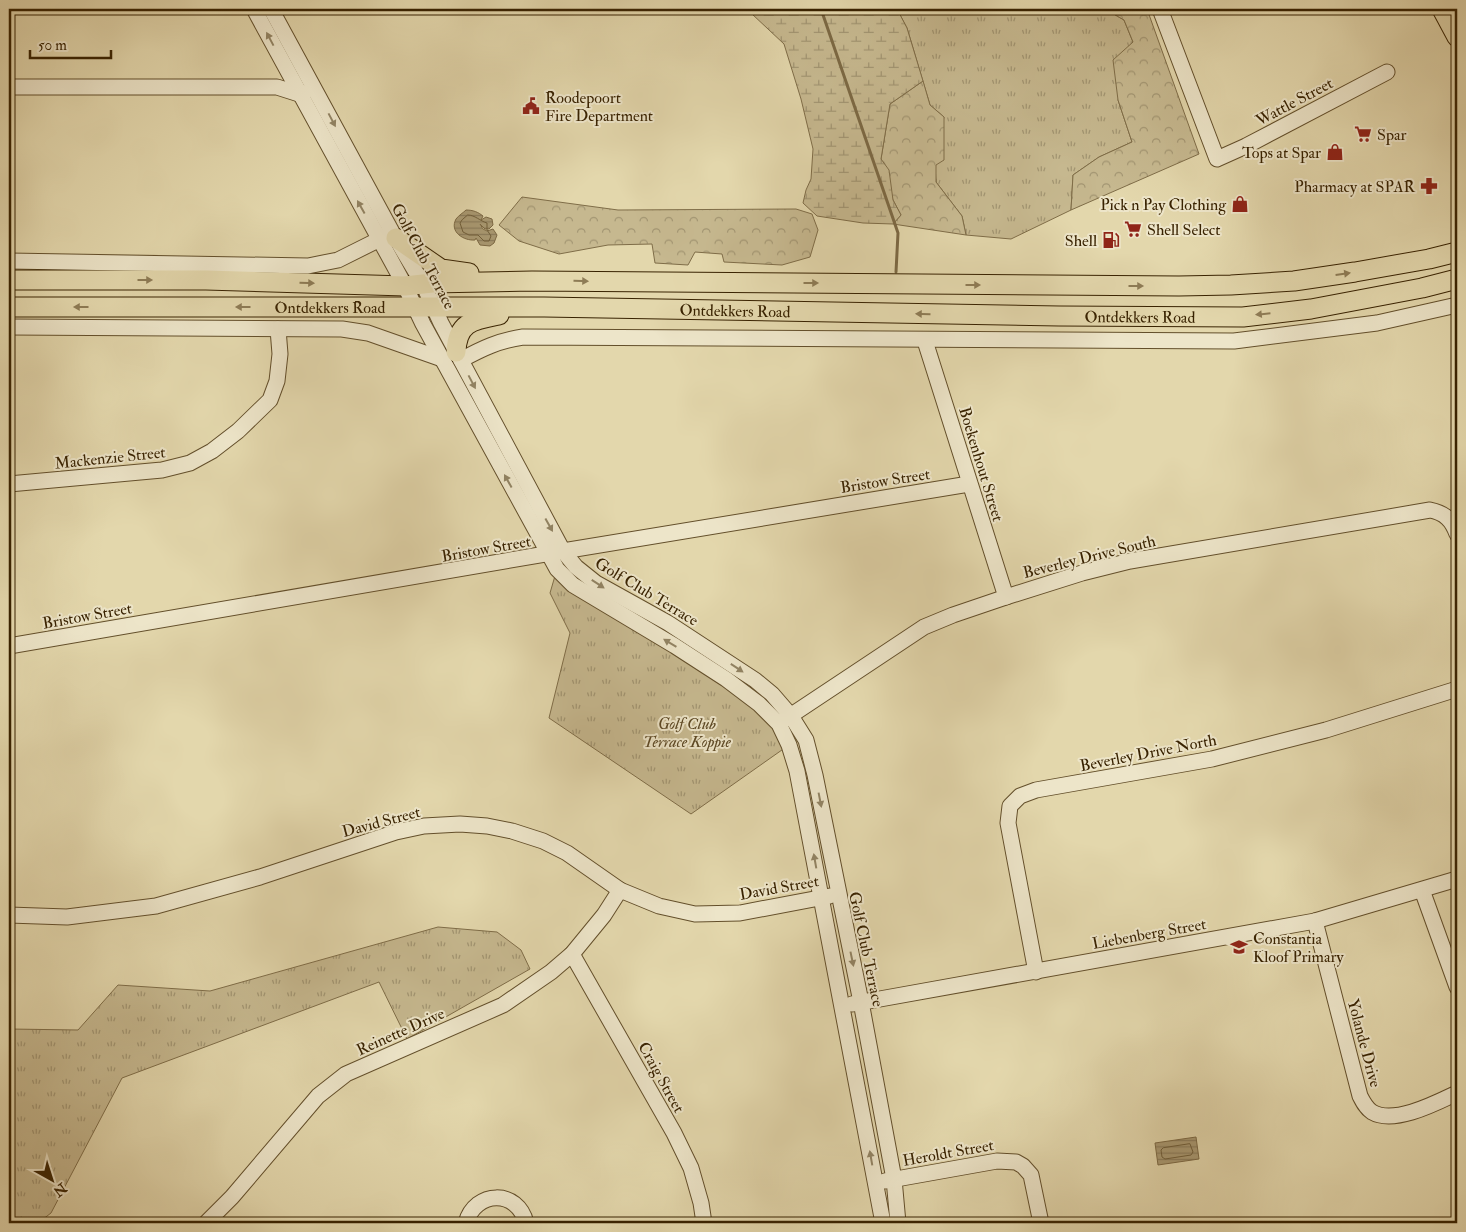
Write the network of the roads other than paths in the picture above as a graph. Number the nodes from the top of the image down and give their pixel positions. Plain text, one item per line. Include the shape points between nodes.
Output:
1 (254, 9) edge
2 (271, 9) edge
3 (1160, 9) edge
4 (1442, 9) edge
5 (1457, 37) edge
6 (1387, 72) dead end
7 (308, 76) junction
8 (9, 87) edge
9 (291, 88) junction
10 (316, 90) junction
11 (389, 237) junction
12 (1457, 242) edge
13 (1457, 252) edge
14 (9, 261) edge
15 (1402, 264) junction
16 (1457, 279) edge
17 (9, 280) edge
18 (532, 281) junction
19 (414, 285) junction
20 (1457, 288) edge
21 (1457, 305) edge
22 (9, 307) edge
23 (424, 307) junction
24 (544, 307) junction
25 (1311, 309) junction
26 (9, 327) edge
27 (278, 329) junction
28 (926, 341) junction
29 (453, 357) junction
30 (9, 484) edge
31 (969, 484) junction
32 (1457, 534) edge
33 (556, 553) junction
34 (1006, 597) junction
35 (9, 646) edge
36 (1457, 689) edge
37 (785, 720) junction
38 (1457, 880) edge
39 (620, 890) junction
40 (1422, 890) junction
41 (838, 895) junction
42 (821, 898) junction
43 (9, 915) edge
44 (1315, 921) junction
45 (572, 954) junction
46 (1453, 965) edge
47 (1036, 972) junction
48 (1457, 987) edge
49 (861, 1002) junction
50 (842, 1006) junction
51 (1457, 1094) edge
52 (894, 1179) junction
53 (875, 1182) junction
54 (206, 1223) edge
55 (466, 1223) edge
56 (526, 1223) edge
57 (704, 1223) edge
58 (883, 1223) edge
59 (898, 1223) edge
60 (1041, 1223) edge

9 -> 1 street, Golf Club Terrace
2 - 7 street, Golf Club Terrace
3 - 6 street, Wattle Street via 1217,160
4 - 5 main road
7 - 9 street
7 - 10 street, Golf Club Terrace
8 - 9 street
9 - 10 street
11 -> 9 street, Golf Club Terrace
10 -> 11 street, Golf Club Terrace
11 - 14 street via 338,260 308,266
11 - 18 main road via 441,269
11 - 19 street, Golf Club Terrace
12 - 15 main road
13 - 15 main road, Ontdekkers Road
18 -> 15 main road, Ontdekkers Road via 1179,286 1294,281
16 - 25 main road, Ontdekkers Road
17 -> 19 main road, Ontdekkers Road
18 - 19 main road, Ontdekkers Road
19 - 23 street, Golf Club Terrace
20 - 25 main road via 1357,308
21 - 28 street, Ontdekkers Road via 1377,323 1234,341
23 -> 22 main road, Ontdekkers Road
23 - 24 main road, Ontdekkers Road
23 - 29 street, Golf Club Terrace
25 -> 24 main road, Ontdekkers Road via 1233,317
24 - 29 main road via 471,322 462,328
26 - 27 street, Ontdekkers Road
27 - 29 street, Ontdekkers Road via 351,330
27 - 30 street, Mackenzie Street via 277,381 270,400 238,431 205,455 190,463 162,470
28 - 29 street, Ontdekkers Road via 523,338 505,340
28 - 31 street, Boekenhout Street
29 - 33 street, Golf Club Terrace
31 - 33 street, Bristow Street
31 - 34 street, Boekenhout Street
32 - 34 street, Beverley Drive South via 1448,518 1430,510 1130,561
33 - 35 street, Bristow Street
33 - 37 street, Golf Club Terrace via 557,569 573,585 675,646
34 - 37 street, Beverley Drive South via 924,627
36 - 47 street, Beverley Drive North via 1326,730 1212,759 1036,790 1020,796 1010,806 1008,823
37 -> 41 street, Golf Club Terrace via 806,740 811,756
42 -> 37 street, Golf Club Terrace
38 - 40 street, Liebenberg Street
39 - 42 street, David Street via 659,906 695,914 740,913
39 - 43 street, David Street via 543,840 487,826 460,824 396,832 260,878 156,906 67,917
39 - 45 street, Reinette Drive
40 - 44 street, Liebenberg Street
40 - 46 street
41 - 42 street, David Street
41 -> 49 street, Golf Club Terrace
42 - 50 street, Golf Club Terrace
44 - 47 street, Liebenberg Street
44 - 51 street, Yolande Drive via 1360,1096 1366,1108 1373,1113 1401,1114
45 - 54 street, Reinette Drive via 502,1005 346,1074 318,1096 232,1198
45 - 57 street, Craig Street via 691,1168
46 - 48 street
47 - 49 street, Liebenberg Street
49 - 50 street, Liebenberg Street
49 - 52 street, Golf Club Terrace
53 -> 50 street, Golf Club Terrace
52 - 53 street, Heroldt Street
52 - 59 street, Golf Club Terrace
52 - 60 street, Heroldt Street via 997,1161 1016,1162 1031,1175
53 - 58 street, Golf Club Terrace
55 - 56 street via 473,1209 485,1200 494,1199 515,1203

